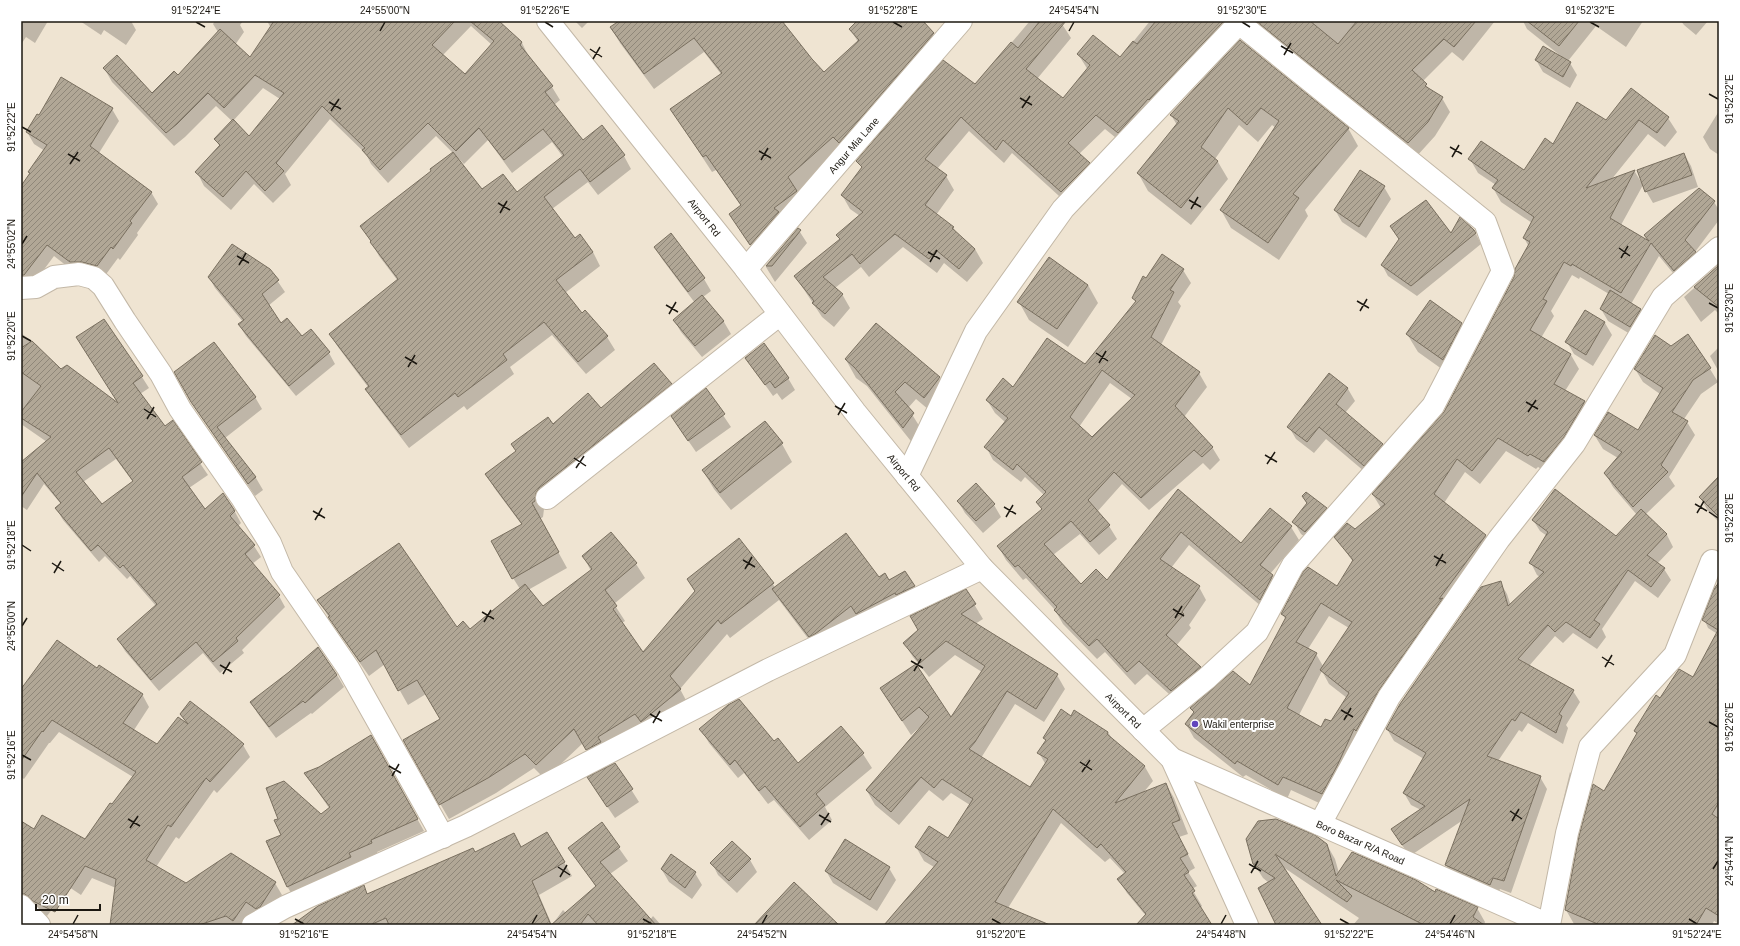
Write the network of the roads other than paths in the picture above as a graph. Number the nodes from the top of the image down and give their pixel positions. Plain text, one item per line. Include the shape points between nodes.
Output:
1 (548, 21) edge
2 (961, 21) edge
3 (1240, 22) edge
4 (1719, 248) edge
5 (746, 269) junction
6 (21, 288) edge
7 (780, 314) junction
8 (907, 476) junction
9 (547, 498) dead end
10 (1712, 561) dead end
11 (982, 568) junction
12 (1143, 730) junction
13 (1172, 758) junction
14 (1320, 824) junction
15 (443, 837) junction
16 (21, 906) edge
17 (38, 925) edge
18 (253, 925) edge
19 (1247, 925) edge
20 (1549, 925) edge

1 - 5 street, Airport Rd
2 - 5 street, Angur Mia Lane
3 - 8 street via 1063,209 976,331
3 - 12 street via 1485,222 1503,271 1433,406 1292,565 1257,632 1207,678
4 - 14 street via 1663,297 1574,444 1499,539 1389,697
5 - 7 street, Airport Rd
6 - 15 street via 36,287 54,277 79,274 94,278 104,286 161,374 180,409 242,498 270,543 282,572 348,668
7 - 8 street, Airport Rd
7 - 9 street
8 - 11 street, Airport Rd
10 - 20 street via 1675,655 1590,747 1567,833
11 - 12 street, Airport Rd
11 - 15 street via 768,670
12 - 13 street, Airport Rd
13 - 14 street, Boro Bazar R/A Road
13 - 19 street, Airport Rd
14 - 20 street, Boro Bazar R/A Road
15 - 18 street via 285,907
16 - 17 street

